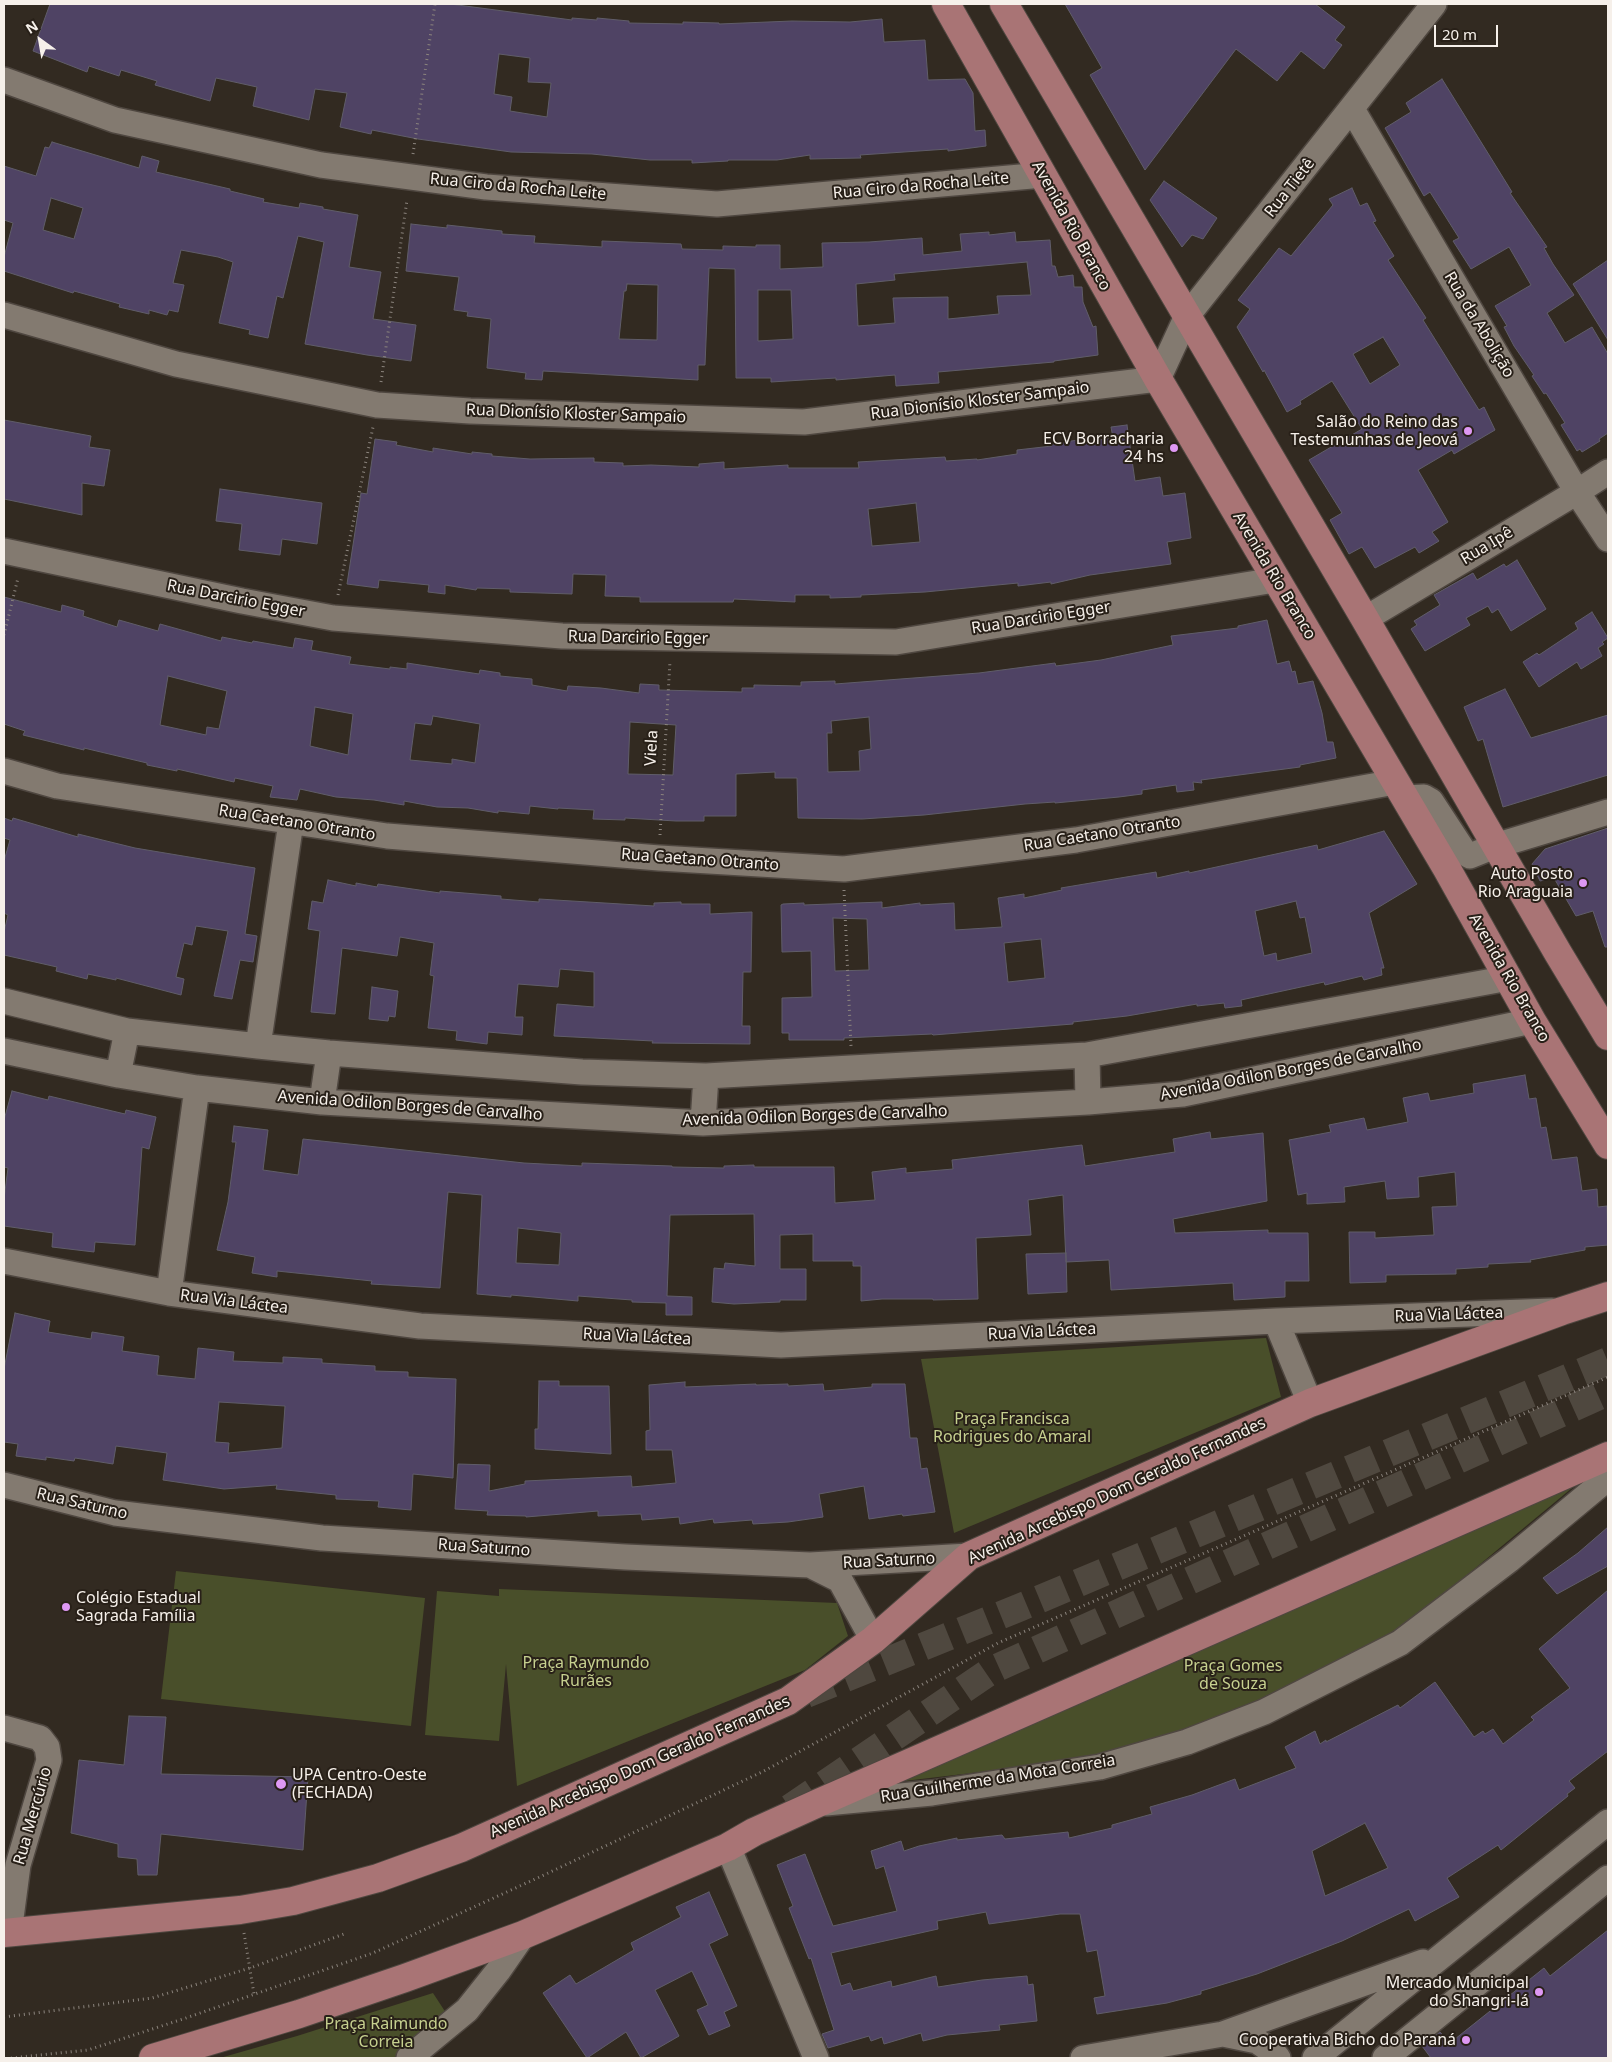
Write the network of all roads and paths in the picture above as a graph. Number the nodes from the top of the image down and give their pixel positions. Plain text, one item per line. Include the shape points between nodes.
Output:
1 (435, 4) edge
2 (946, 4) edge
3 (1004, 4) edge
4 (1434, 4) edge
5 (4, 80) edge
6 (1352, 110) junction
7 (1043, 175) junction
8 (410, 177) junction
9 (4, 314) edge
10 (1187, 316) junction
11 (1158, 379) junction
12 (377, 405) junction
13 (1608, 472) edge
14 (1578, 492) junction
15 (1608, 540) edge
16 (14, 553) edge
17 (1276, 580) junction
18 (333, 618) junction
19 (1365, 619) junction
20 (4, 635) edge
21 (671, 638) junction
22 (4, 771) edge
23 (1400, 790) junction
24 (1608, 812) edge
25 (291, 822) junction
26 (1495, 846) junction
27 (659, 858) junction
28 (844, 869) junction
29 (1509, 978) junction
30 (4, 1002) edge
31 (1532, 1021) junction
32 (127, 1031) junction
33 (1608, 1036) edge
34 (258, 1046) junction
35 (4, 1051) edge
36 (329, 1053) junction
37 (1087, 1055) junction
38 (852, 1068) junction
39 (118, 1075) junction
40 (706, 1076) junction
41 (197, 1088) junction
42 (322, 1102) junction
43 (1088, 1102) junction
44 (703, 1123) junction
45 (1608, 1145) edge
46 (4, 1260) edge
47 (169, 1293) junction
48 (1608, 1296) edge
49 (1562, 1311) junction
50 (1276, 1321) junction
51 (1608, 1377) edge
52 (1310, 1403) junction
53 (1608, 1456) edge
54 (1608, 1478) edge
55 (4, 1485) edge
56 (969, 1556) junction
57 (810, 1565) junction
58 (873, 1640) junction
59 (4, 1728) edge
60 (816, 1804) junction
61 (1608, 1822) edge
62 (728, 1846) junction
63 (1608, 1878) edge
64 (240, 1910) junction
65 (6, 1933) edge
66 (344, 1934) dead end
67 (522, 1935) junction
68 (1441, 1955) junction
69 (250, 1968) junction
70 (254, 1994) junction
71 (4, 2017) edge
72 (1223, 2034) junction
73 (11, 2058) edge
74 (153, 2058) edge
75 (409, 2058) edge
76 (816, 2058) edge
77 (1083, 2058) edge
78 (1278, 2058) edge
79 (1315, 2058) edge
80 (1385, 2058) edge

1 - 8 path
2 - 7 main road, Avenida Rio Branco
3 - 10 main road
4 - 6 street, Rua Tietê
5 - 8 street, Rua Ciro da Rocha Leite via 115,120 321,165
6 - 10 street, Rua Tietê
6 - 14 street, Rua da Abolição
7 - 8 street, Rua Ciro da Rocha Leite via 717,204 486,187
7 - 11 main road, Avenida Rio Branco
8 - 12 path
9 - 12 street, Rua Dionísio Kloster Sampaio via 176,364
10 - 11 street, Rua Tietê
10 - 19 main road
11 - 12 street, Rua Dionísio Kloster Sampaio via 804,422
11 - 17 main road, Avenida Rio Branco
12 - 18 path
13 - 14 street, Rua Ipê
14 - 15 street, Rua da Abolição
14 - 19 street, Rua Ipê
16 - 18 street, Rua Darcirio Egger
16 - 20 path
17 - 21 street, Rua Darcirio Egger via 896,642
17 - 23 main road, Avenida Rio Branco
18 - 21 street, Rua Darcirio Egger via 562,636
19 - 26 main road
21 - 27 path, Viela
22 - 25 street, Rua Caetano Otranto via 57,786
23 - 26 street, Rua Caetano Otranto via 1431,801 1467,855
23 - 28 street, Rua Caetano Otranto via 1076,840
23 - 29 main road, Avenida Rio Branco
24 - 26 street
25 - 27 street, Rua Caetano Otranto via 387,836
25 - 34 street
26 - 33 main road
27 - 28 street, Rua Caetano Otranto
28 - 38 path
29 - 31 main road, Avenida Rio Branco
29 - 37 street
30 - 32 street
31 - 43 street, Avenida Odilon Borges de Carvalho via 1184,1094
31 - 45 main road, Avenida Rio Branco
32 - 34 street
32 - 39 street
34 - 36 street
35 - 39 street, Avenida Odilon Borges de Carvalho
36 - 40 street via 582,1072
36 - 42 street
37 - 38 street
37 - 43 street
38 - 40 street
39 - 41 street, Avenida Odilon Borges de Carvalho
40 - 44 street
41 - 42 street, Avenida Odilon Borges de Carvalho
41 - 47 street
42 - 44 street, Avenida Odilon Borges de Carvalho
43 - 44 street, Avenida Odilon Borges de Carvalho
46 - 47 street, Rua Via Láctea
47 - 50 street, Rua Via Láctea via 420,1326 781,1344
48 - 49 main road, Avenida Arcebispo Dom Geraldo Fernandes
49 - 50 street, Rua Via Láctea
49 - 52 main road, Avenida Arcebispo Dom Geraldo Fernandes
50 - 52 street
51 - 70 path via 998,1643 764,1771 373,1953
52 - 56 main road, Avenida Arcebispo Dom Geraldo Fernandes
53 - 60 main road
54 - 60 street, Rua Guilherme da Mota Correia via 1510,1560 1400,1643 1264,1712 1187,1742 1100,1767 932,1793
55 - 57 street, Rua Saturno via 116,1513 322,1538
56 - 57 street, Rua Saturno
56 - 58 main road, Avenida Arcebispo Dom Geraldo Fernandes
57 - 58 street via 840,1580
58 - 64 main road, Avenida Arcebispo Dom Geraldo Fernandes via 788,1702 461,1848 378,1878 293,1901
59 - 65 street, Rua Mercúrio via 40,1738 47,1747 49,1760 18,1865
60 - 62 main road
61 - 68 street
62 - 67 main road
62 - 76 street
63 - 80 street
64 - 65 main road, Avenida Arcebispo Dom Geraldo Fernandes
64 - 69 path
66 - 69 path
67 - 74 main road via 299,2014
67 - 75 street via 466,2010
68 - 72 street
68 - 79 street
69 - 70 path
69 - 71 path via 152,1998
70 - 73 path via 88,2050
72 - 77 street
72 - 78 street via 1257,2042

